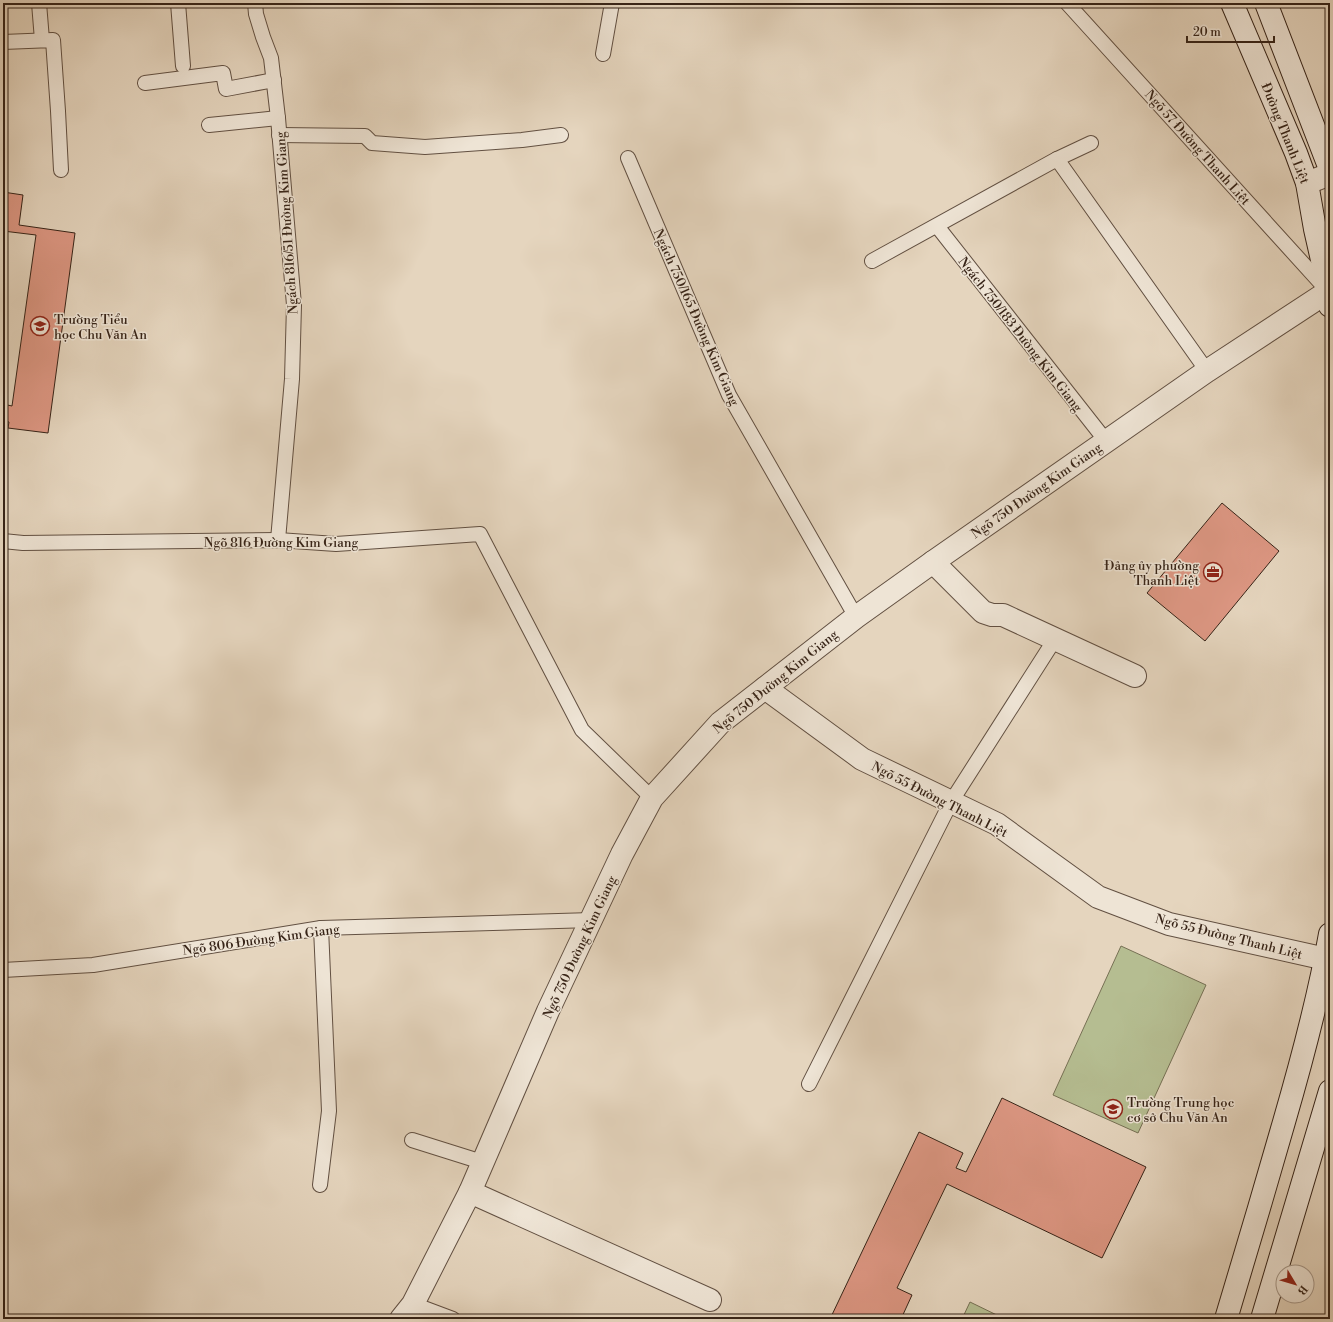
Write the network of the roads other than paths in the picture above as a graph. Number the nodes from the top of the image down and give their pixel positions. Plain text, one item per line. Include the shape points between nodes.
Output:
1 (39, 3) edge
2 (178, 3) edge
3 (255, 3) edge
4 (612, 3) edge
5 (1067, 3) edge
6 (1232, 3) edge
7 (1266, 3) edge
8 (42, 40) junction
9 (3, 42) edge
10 (603, 54) dead end
11 (183, 66) dead end
12 (274, 80) junction
13 (145, 83) dead end
14 (278, 118) junction
15 (209, 125) dead end
16 (279, 135) junction
17 (561, 135) dead end
18 (1091, 143) dead end
19 (628, 158) dead end
20 (1056, 159) junction
21 (1330, 169) edge
22 (61, 170) dead end
23 (1330, 174) edge
24 (1307, 183) junction
25 (937, 226) junction
26 (872, 261) dead end
27 (1330, 296) edge
28 (1207, 371) junction
29 (1106, 441) junction
30 (278, 540) junction
31 (3, 541) edge
32 (933, 562) junction
33 (856, 617) junction
34 (1055, 639) junction
35 (1135, 676) dead end
36 (765, 688) junction
37 (652, 798) junction
38 (951, 802) junction
39 (592, 920) junction
40 (322, 928) junction
41 (1330, 934) edge
42 (1326, 959) junction
43 (3, 970) edge
44 (809, 1084) dead end
45 (1330, 1091) edge
46 (412, 1140) dead end
47 (482, 1162) junction
48 (320, 1185) dead end
49 (470, 1192) junction
50 (710, 1300) dead end
51 (407, 1312) edge
52 (453, 1319) edge
53 (1226, 1319) edge
54 (1262, 1319) edge

1 - 8 lane
2 - 11 lane
3 - 12 lane, Ngách 816/51 Đường Kim Giang via 256,14 271,58
4 - 10 lane
5 - 27 lane, Ngõ 57 Đường Thanh Liệt
6 - 24 street, Đường Thanh Liệt
7 - 21 street, Đường Thanh Liệt
8 - 9 lane
8 - 22 lane via 53,40
12 - 13 lane via 226,89 224,73
12 - 14 lane, Ngách 816/51 Đường Kim Giang
14 - 15 lane
14 - 16 lane, Ngách 816/51 Đường Kim Giang
16 - 17 lane via 365,136 372,143 425,147
16 - 30 lane, Ngách 816/51 Đường Kim Giang via 294,306 292,378
18 - 20 lane
19 - 33 lane, Ngách 750/165 Đường Kim Giang via 728,395
20 - 25 lane
20 - 28 lane
23 - 24 street
24 - 27 street, Đường Thanh Liệt
25 - 26 lane
25 - 29 lane, Ngách 750/183 Đường Kim Giang
27 - 28 street, Ngõ 750 Đường Kim Giang
28 - 29 street, Ngõ 750 Đường Kim Giang
29 - 32 street, Ngõ 750 Đường Kim Giang
30 - 31 lane, Ngõ 816 Đường Kim Giang via 23,543
30 - 37 lane, Ngõ 816 Đường Kim Giang via 336,544 480,534 582,730
32 - 33 street, Ngõ 750 Đường Kim Giang
32 - 34 street via 983,612 1003,615
33 - 36 street, Ngõ 750 Đường Kim Giang
34 - 35 street
34 - 38 lane
36 - 37 street, Ngõ 750 Đường Kim Giang via 720,723
36 - 38 street, Ngõ 55 Đường Thanh Liệt via 862,759
37 - 39 street, Ngõ 750 Đường Kim Giang via 622,854
38 - 42 street, Ngõ 55 Đường Thanh Liệt via 997,824 1098,897 1169,924
38 - 44 lane
39 - 40 lane, Ngõ 806 Đường Kim Giang
39 - 47 street, Ngõ 750 Đường Kim Giang via 548,1011
40 - 43 lane, Ngõ 806 Đường Kim Giang via 93,965
40 - 48 lane via 329,1111
41 - 42 street
42 - 53 street via 1305,1048
45 - 54 street
46 - 47 lane
47 - 49 street, Ngõ 750 Đường Kim Giang
49 - 50 street
49 - 51 street, Ngõ 750 Đường Kim Giang
51 - 52 lane

